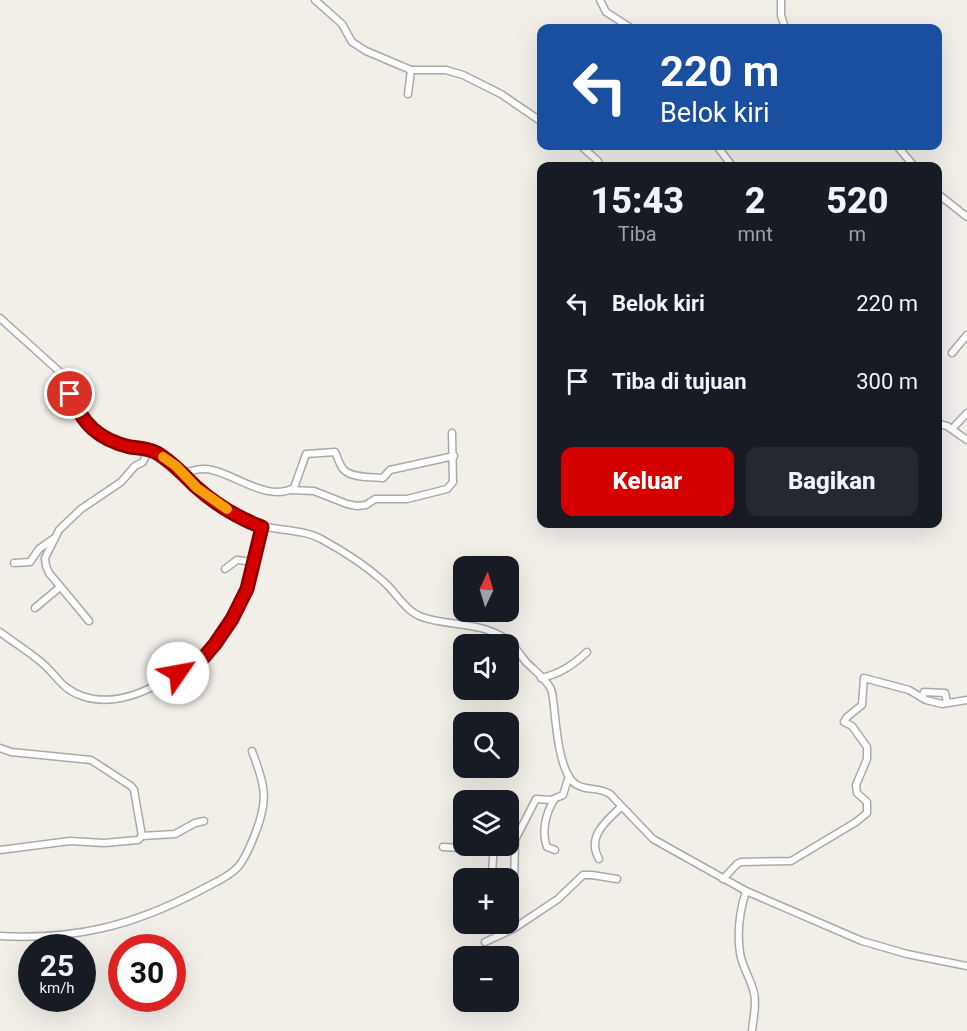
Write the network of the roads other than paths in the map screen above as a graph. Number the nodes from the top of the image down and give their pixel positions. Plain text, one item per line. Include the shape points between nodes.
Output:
1 (315, 0) edge
2 (600, 0) edge
3 (781, 0) edge
4 (625, 24) edge
5 (784, 24) edge
6 (411, 70) junction
7 (408, 94) dead end
8 (537, 119) edge
9 (586, 150) edge
10 (900, 150) edge
11 (598, 162) edge
12 (911, 162) edge
13 (942, 197) edge
14 (967, 217) edge
15 (0, 318) edge
16 (967, 335) edge
17 (952, 353) dead end
18 (967, 413) edge
19 (942, 424) edge
20 (952, 429) junction
21 (452, 433) dead end
22 (967, 440) edge
23 (149, 449) junction
24 (454, 456) junction
25 (183, 473) junction
26 (290, 490) junction
27 (262, 527) junction
28 (54, 539) junction
29 (254, 562) junction
30 (14, 563) dead end
31 (225, 569) dead end
32 (60, 587) junction
33 (35, 608) dead end
34 (89, 621) dead end
35 (0, 632) edge
36 (587, 652) dead end
37 (541, 678) junction
38 (967, 700) edge
39 (0, 748) edge
40 (252, 751) dead end
41 (569, 776) junction
42 (554, 800) junction
43 (621, 807) junction
44 (204, 821) dead end
45 (519, 828) edge
46 (142, 836) junction
47 (443, 847) dead end
48 (453, 848) edge
49 (0, 850) edge
50 (555, 850) dead end
51 (599, 859) dead end
52 (617, 879) dead end
53 (723, 879) junction
54 (746, 891) junction
55 (519, 924) edge
56 (501, 934) edge
57 (0, 936) edge
58 (485, 942) dead end
59 (967, 966) edge
60 (752, 1031) edge

1 - 6 street via 342,24 356,45
2 - 4 street via 606,12
3 - 5 street
6 - 7 street
6 - 8 street via 446,70 463,75
9 - 11 street
10 - 12 street
13 - 14 street
15 - 23 street via 60,374 78,412 92,428 114,442
16 - 17 street
18 - 20 street
19 - 20 street
20 - 22 street
21 - 24 street
23 - 25 street
23 - 28 street via 142,463 81,509
24 - 26 street via 450,487 413,498 351,505 314,490
24 - 26 street via 390,470 379,478 346,472 335,452 306,454
25 - 26 street via 209,469 267,490
25 - 27 street via 233,513
27 - 29 street
27 - 37 street via 321,539 381,579 422,617 503,636
28 - 30 street via 39,549 30,562
28 - 32 street via 45,558 46,566
29 - 31 street via 237,560
29 - 35 street via 232,619 210,650 196,663 134,695 99,700 68,690 42,663
32 - 33 street
32 - 34 street
36 - 37 street via 572,666
37 - 41 street via 552,692 558,739
38 - 53 street via 942,704 864,678 862,705 844,722 852,726 867,747 867,759 856,785 857,793 867,802 867,813 791,861 741,862
39 - 46 street via 93,761 134,790
40 - 57 street via 264,787 263,815 243,861 229,874 151,913 87,933
41 - 42 street via 563,795
41 - 43 street via 579,786 604,790
42 - 45 street via 536,799
42 - 50 street via 544,836 547,847
43 - 51 street via 597,833 594,848
43 - 53 street via 653,839
44 - 46 street via 175,834
46 - 49 street via 112,843 70,841
47 - 48 street
52 - 55 street via 583,875 564,895
53 - 54 street
54 - 59 street via 862,941
54 - 60 street via 741,909 740,948 754,993
56 - 58 street

